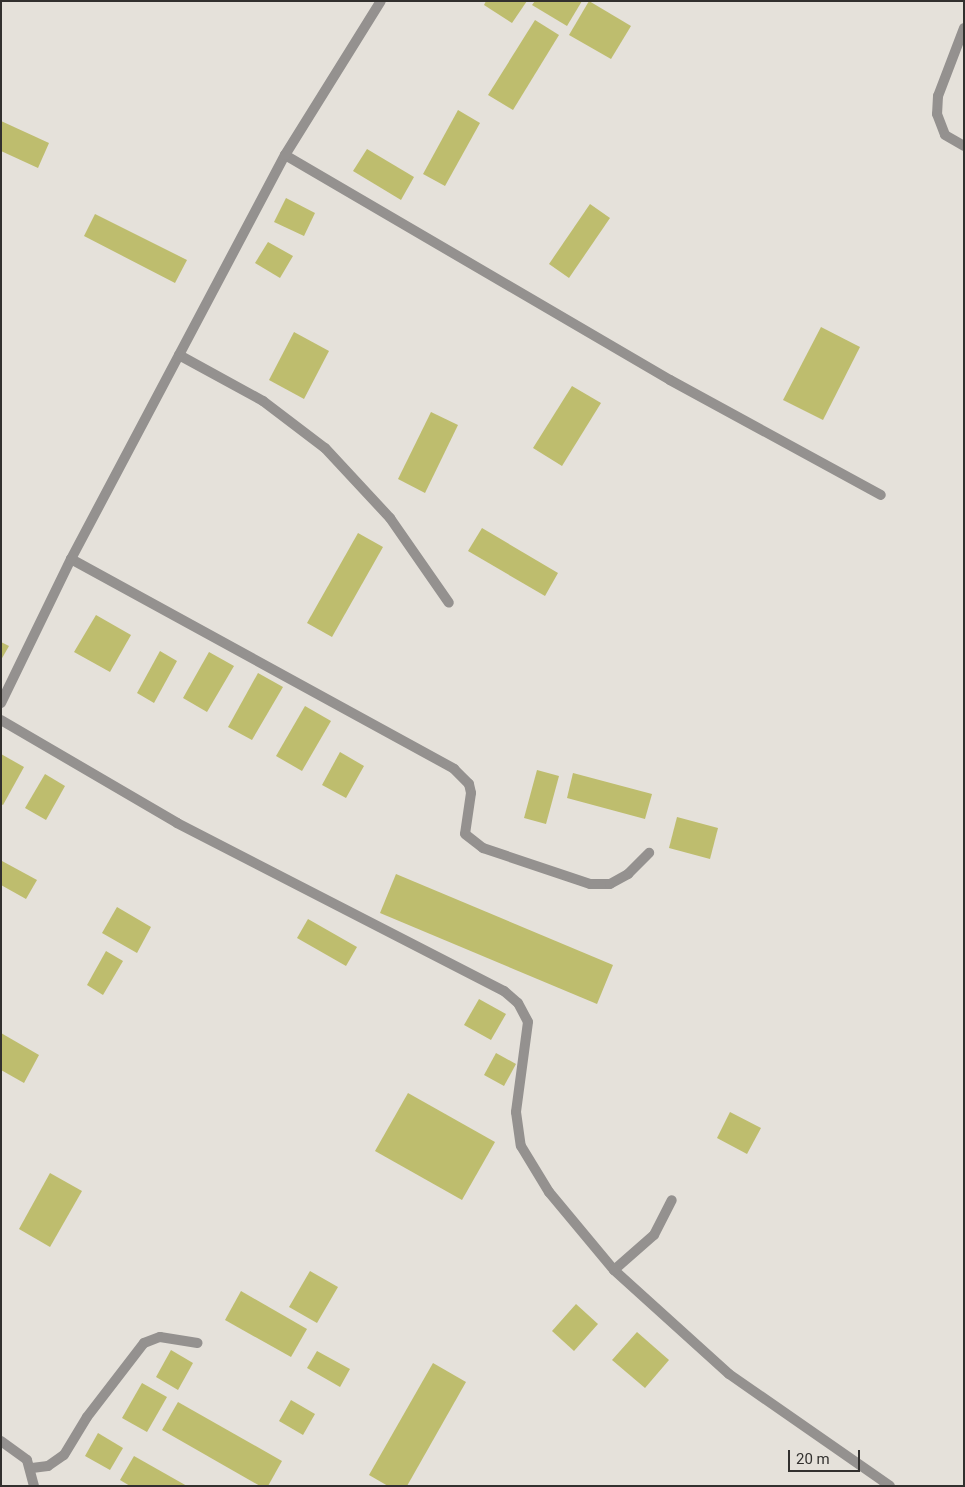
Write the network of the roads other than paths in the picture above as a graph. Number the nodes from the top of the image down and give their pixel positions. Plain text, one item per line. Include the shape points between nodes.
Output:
1 (381, 1) edge
2 (964, 28) edge
3 (964, 146) edge
4 (285, 155) junction
5 (179, 356) junction
6 (881, 495) dead end
7 (71, 558) junction
8 (449, 603) dead end
9 (1, 702) edge
10 (1, 720) edge
11 (649, 852) dead end
12 (672, 1200) dead end
13 (614, 1270) junction
14 (198, 1343) dead end
15 (1, 1441) edge
16 (32, 1468) junction
17 (34, 1486) edge
18 (890, 1486) edge

1 - 4 street
2 - 3 street via 938,96 937,114 945,135
4 - 5 street
4 - 6 street via 670,380
5 - 7 street
5 - 8 street via 263,400 325,448 390,518
7 - 9 street
7 - 11 street via 454,769 469,784 471,793 466,834 483,848 590,884 610,884 628,874
10 - 13 street via 185,827 348,914 491,981 518,1003 528,1022 516,1112 521,1146 549,1192
12 - 13 street via 654,1235
13 - 18 street via 729,1374
14 - 16 street via 160,1337 144,1343 86,1417 64,1455 48,1466
15 - 16 street
16 - 17 street

